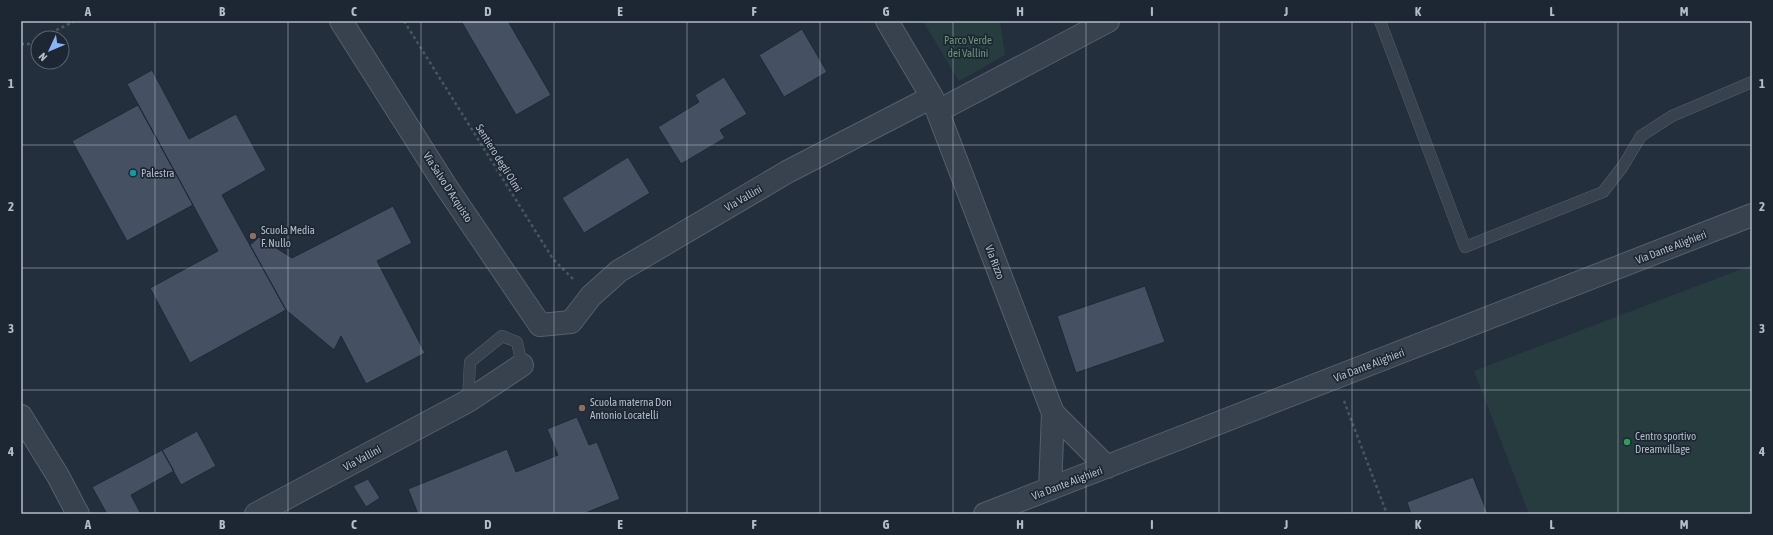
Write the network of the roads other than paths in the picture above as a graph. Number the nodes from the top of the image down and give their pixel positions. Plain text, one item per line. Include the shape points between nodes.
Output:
1 (341, 21) edge
2 (887, 21) edge
3 (1108, 21) edge
4 (1380, 21) edge
5 (1752, 82) edge
6 (935, 104) junction
7 (1752, 215) edge
8 (571, 322) joint
9 (522, 365) joint
10 (468, 401) junction
11 (1053, 413) junction
12 (21, 416) edge
13 (1107, 467) junction
14 (1050, 489) junction
15 (78, 514) edge
16 (256, 514) edge
17 (985, 514) edge

1 - 8 street, Via Salvo D'Acquisto via 445,185 540,325
2 - 6 street, Via Rizzo
3 - 6 street
4 - 5 lane via 1465,247 1603,192 1641,136 1672,116
6 - 8 street, Via Vallini via 781,176 620,271 591,296
6 - 11 street, Via Rizzo
7 - 13 street, Via Dante Alighieri
9 - 10 street, Via Vallini
9 - 10 lane, Via Vallini via 517,342 502,336 470,362
10 - 16 street, Via Vallini
11 - 13 street, Via Rizzo
11 - 14 street, Via Rizzo
12 - 15 street
13 - 14 street, Via Dante Alighieri
14 - 17 street, Via Dante Alighieri

